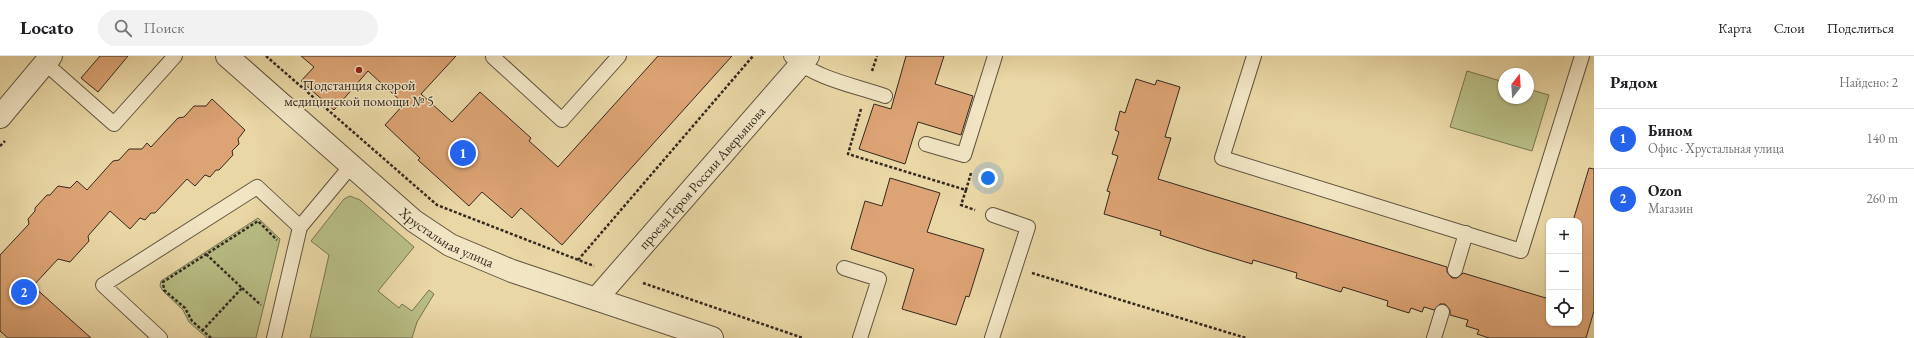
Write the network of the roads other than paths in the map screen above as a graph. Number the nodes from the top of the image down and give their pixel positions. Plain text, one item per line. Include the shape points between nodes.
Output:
1 (175, 56) edge
2 (227, 56) edge
3 (494, 56) edge
4 (619, 56) edge
5 (995, 56) edge
6 (1254, 56) edge
7 (1582, 56) edge
8 (800, 59) edge
9 (48, 60) edge
10 (885, 96) dead end
11 (0, 117) edge
12 (926, 144) dead end
13 (350, 166) junction
14 (993, 216) road end
15 (300, 227) junction
16 (1466, 233) junction
17 (844, 268) dead end
18 (1454, 270) dead end
19 (596, 299) junction
20 (1442, 312) dead end
21 (677, 332) edge
22 (160, 338) edge
23 (274, 338) edge
24 (712, 338) edge
25 (860, 338) edge
26 (992, 338) edge
27 (1434, 338) edge

1 - 9 lane via 114,124
2 - 13 street, Хрустальная улица
3 - 4 lane via 562,120
5 - 12 lane via 964,155
6 - 16 lane via 1222,158
7 - 16 lane via 1521,251
8 - 10 lane via 819,75
8 - 19 street, проезд Героя России Аверьянова
9 - 11 street
13 - 15 lane
13 - 19 street, Хрустальная улица via 414,221 450,245 512,271
14 - 26 lane via 1028,227
15 - 22 lane via 257,187 103,285
15 - 23 lane
16 - 18 lane
17 - 25 lane via 879,279
19 - 21 street, Хрустальная улица
20 - 27 lane
21 - 24 street, Хрустальная улица

